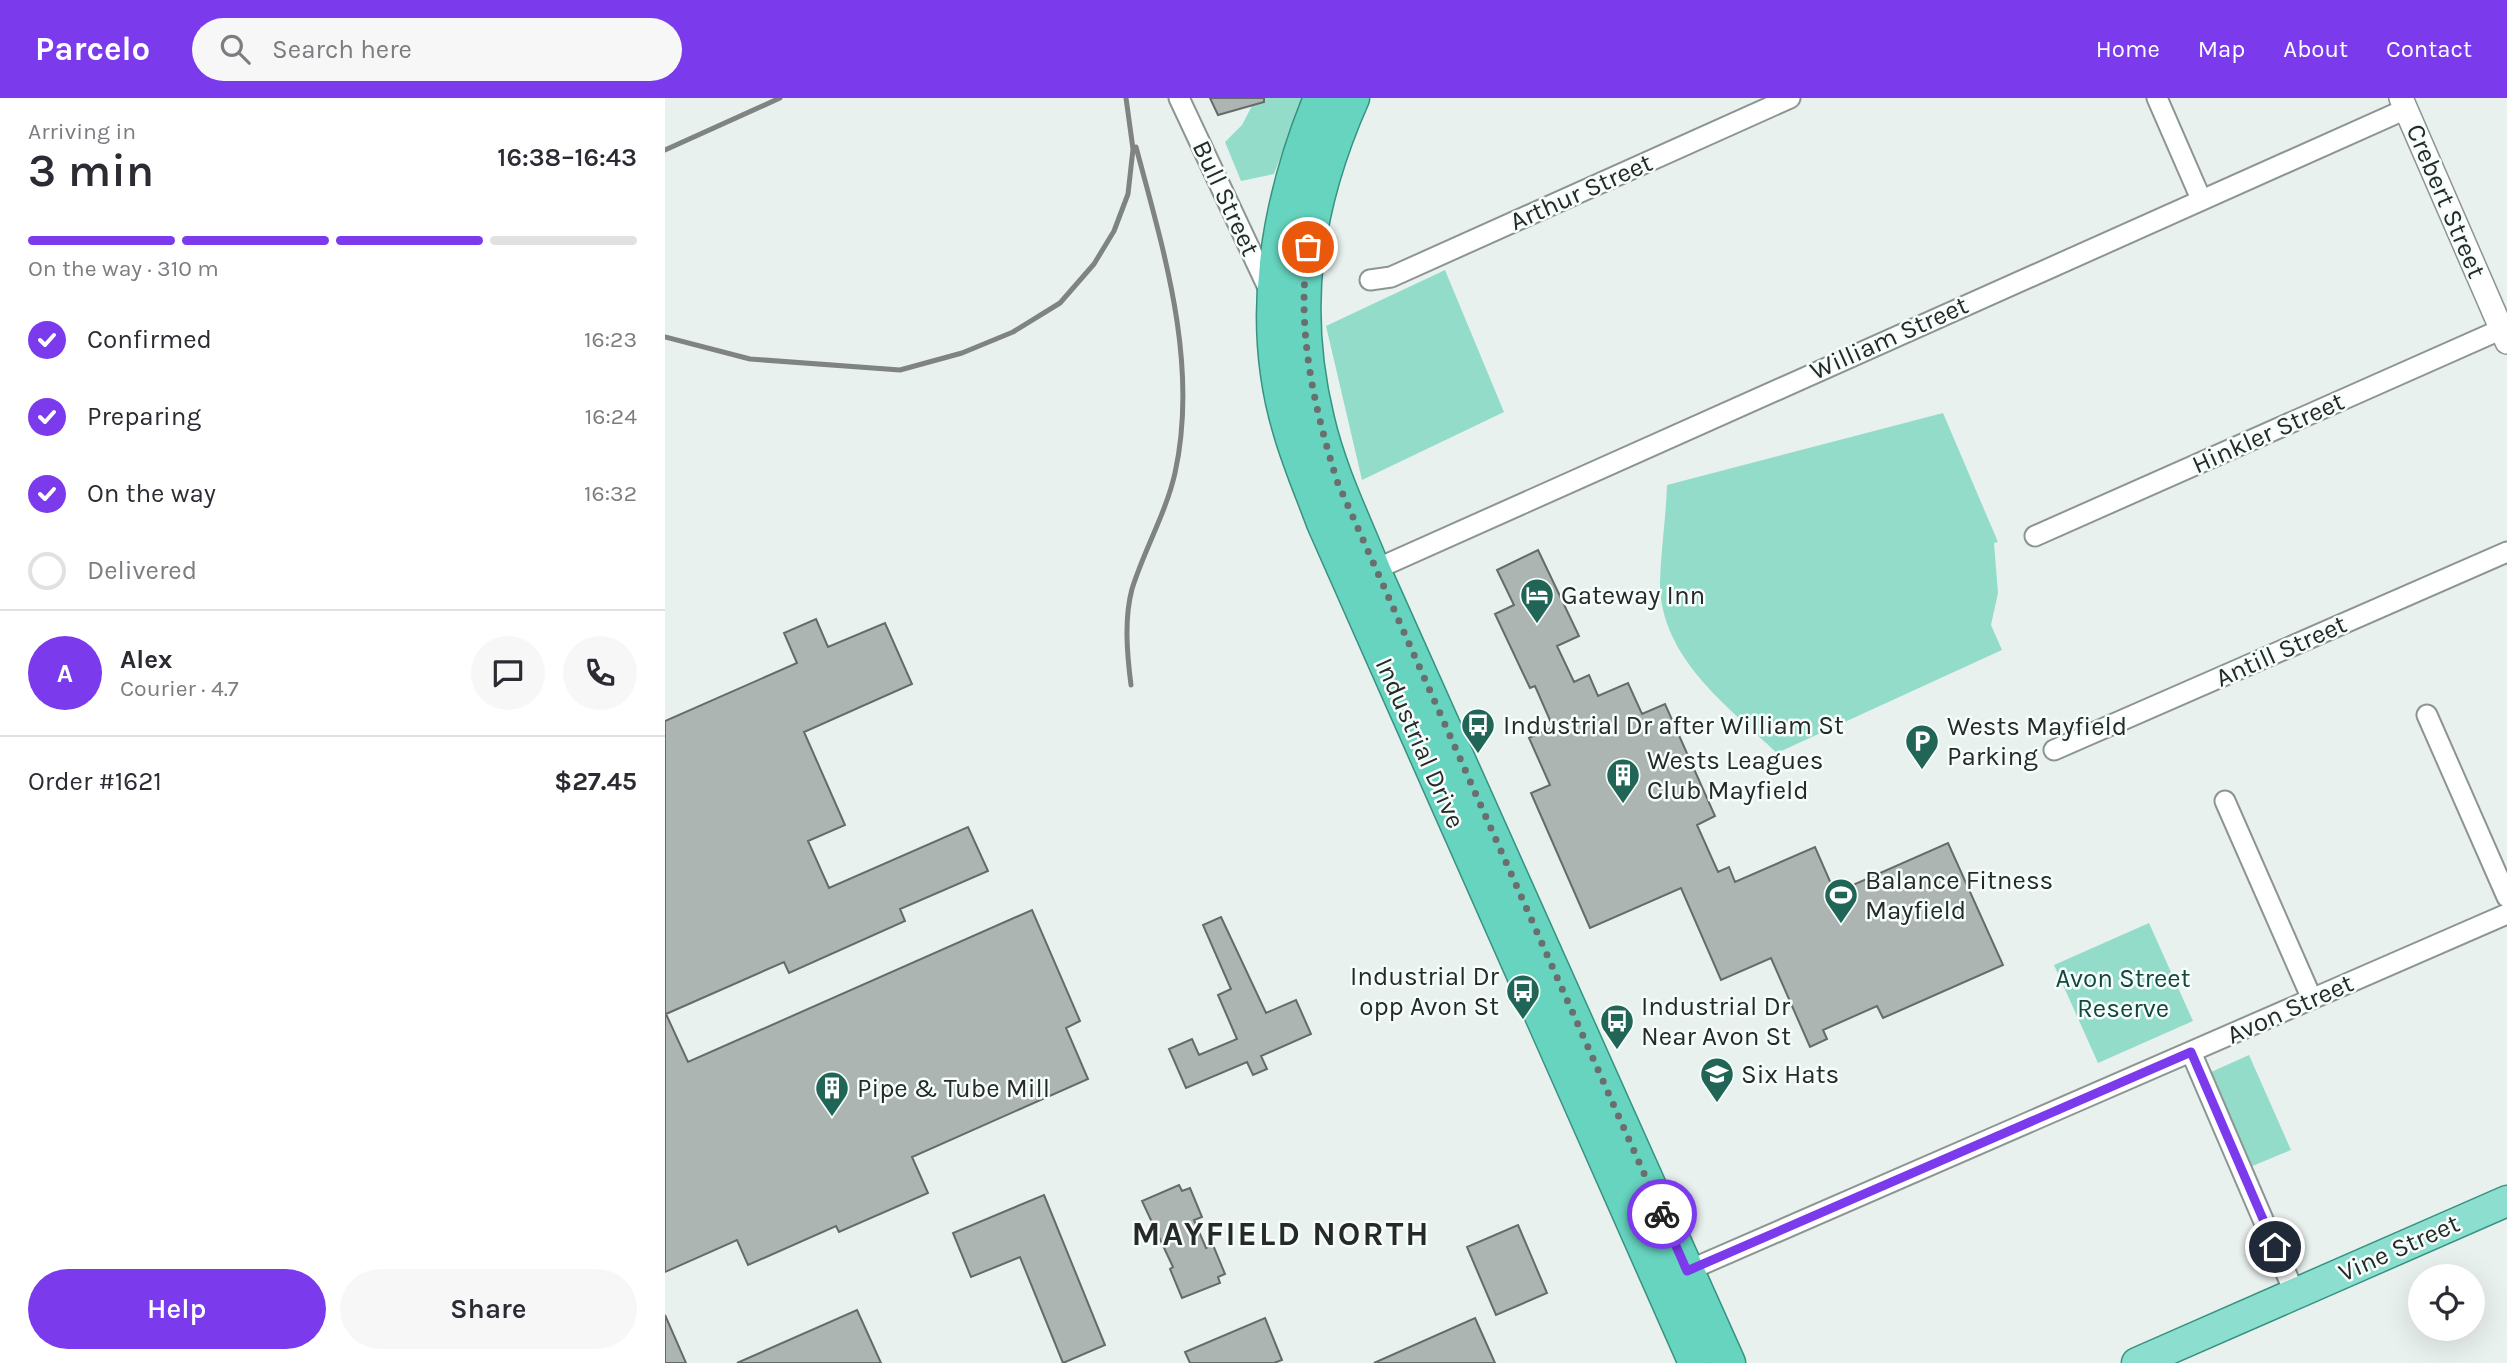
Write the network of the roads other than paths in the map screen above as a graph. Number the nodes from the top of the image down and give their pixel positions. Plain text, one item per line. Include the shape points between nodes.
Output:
1 (1179, 98) edge
2 (1319, 98) edge
3 (1353, 98) edge
4 (1790, 98) edge
5 (2157, 98) edge
6 (2404, 103) edge
7 (2201, 199) junction
8 (1370, 280) dead end
9 (1273, 298) junction
10 (2504, 336) edge
11 (1314, 456) junction
12 (2035, 537) dead end
13 (2507, 552) edge
14 (1374, 570) junction
15 (2427, 715) dead end
16 (2054, 750) dead end
17 (2225, 801) dead end
18 (2507, 897) edge
19 (2507, 914) edge
20 (2312, 999) junction
21 (2191, 1052) junction
22 (2507, 1201) edge
23 (1687, 1271) junction
24 (2295, 1294) junction
25 (1695, 1363) edge
26 (1729, 1363) edge
27 (2137, 1363) edge

1 - 9 street, Bull Street
2 - 9 highway, Industrial Drive via 1283,209
3 - 11 highway, Industrial Drive via 1332,145 1314,206 1305,267
4 - 8 street, Arthur Street via 1391,277
5 - 7 street
6 - 7 street, William Street
6 - 10 street, Crebert Street
7 - 14 street, William Street
9 - 11 highway, Industrial Drive via 1276,362 1289,431
10 - 12 street, Hinkler Street
11 - 14 highway, Industrial Drive
11 - 25 highway, Industrial Drive via 1323,523
13 - 16 street, Antill Street
14 - 23 highway, Industrial Drive
15 - 18 street
17 - 20 street
19 - 20 street, Avon Street
20 - 21 street, Avon Street
21 - 23 street, Avon Street
21 - 24 street
22 - 24 main road, Vine Street
23 - 26 highway, Industrial Drive
24 - 27 main road, Vine Street

